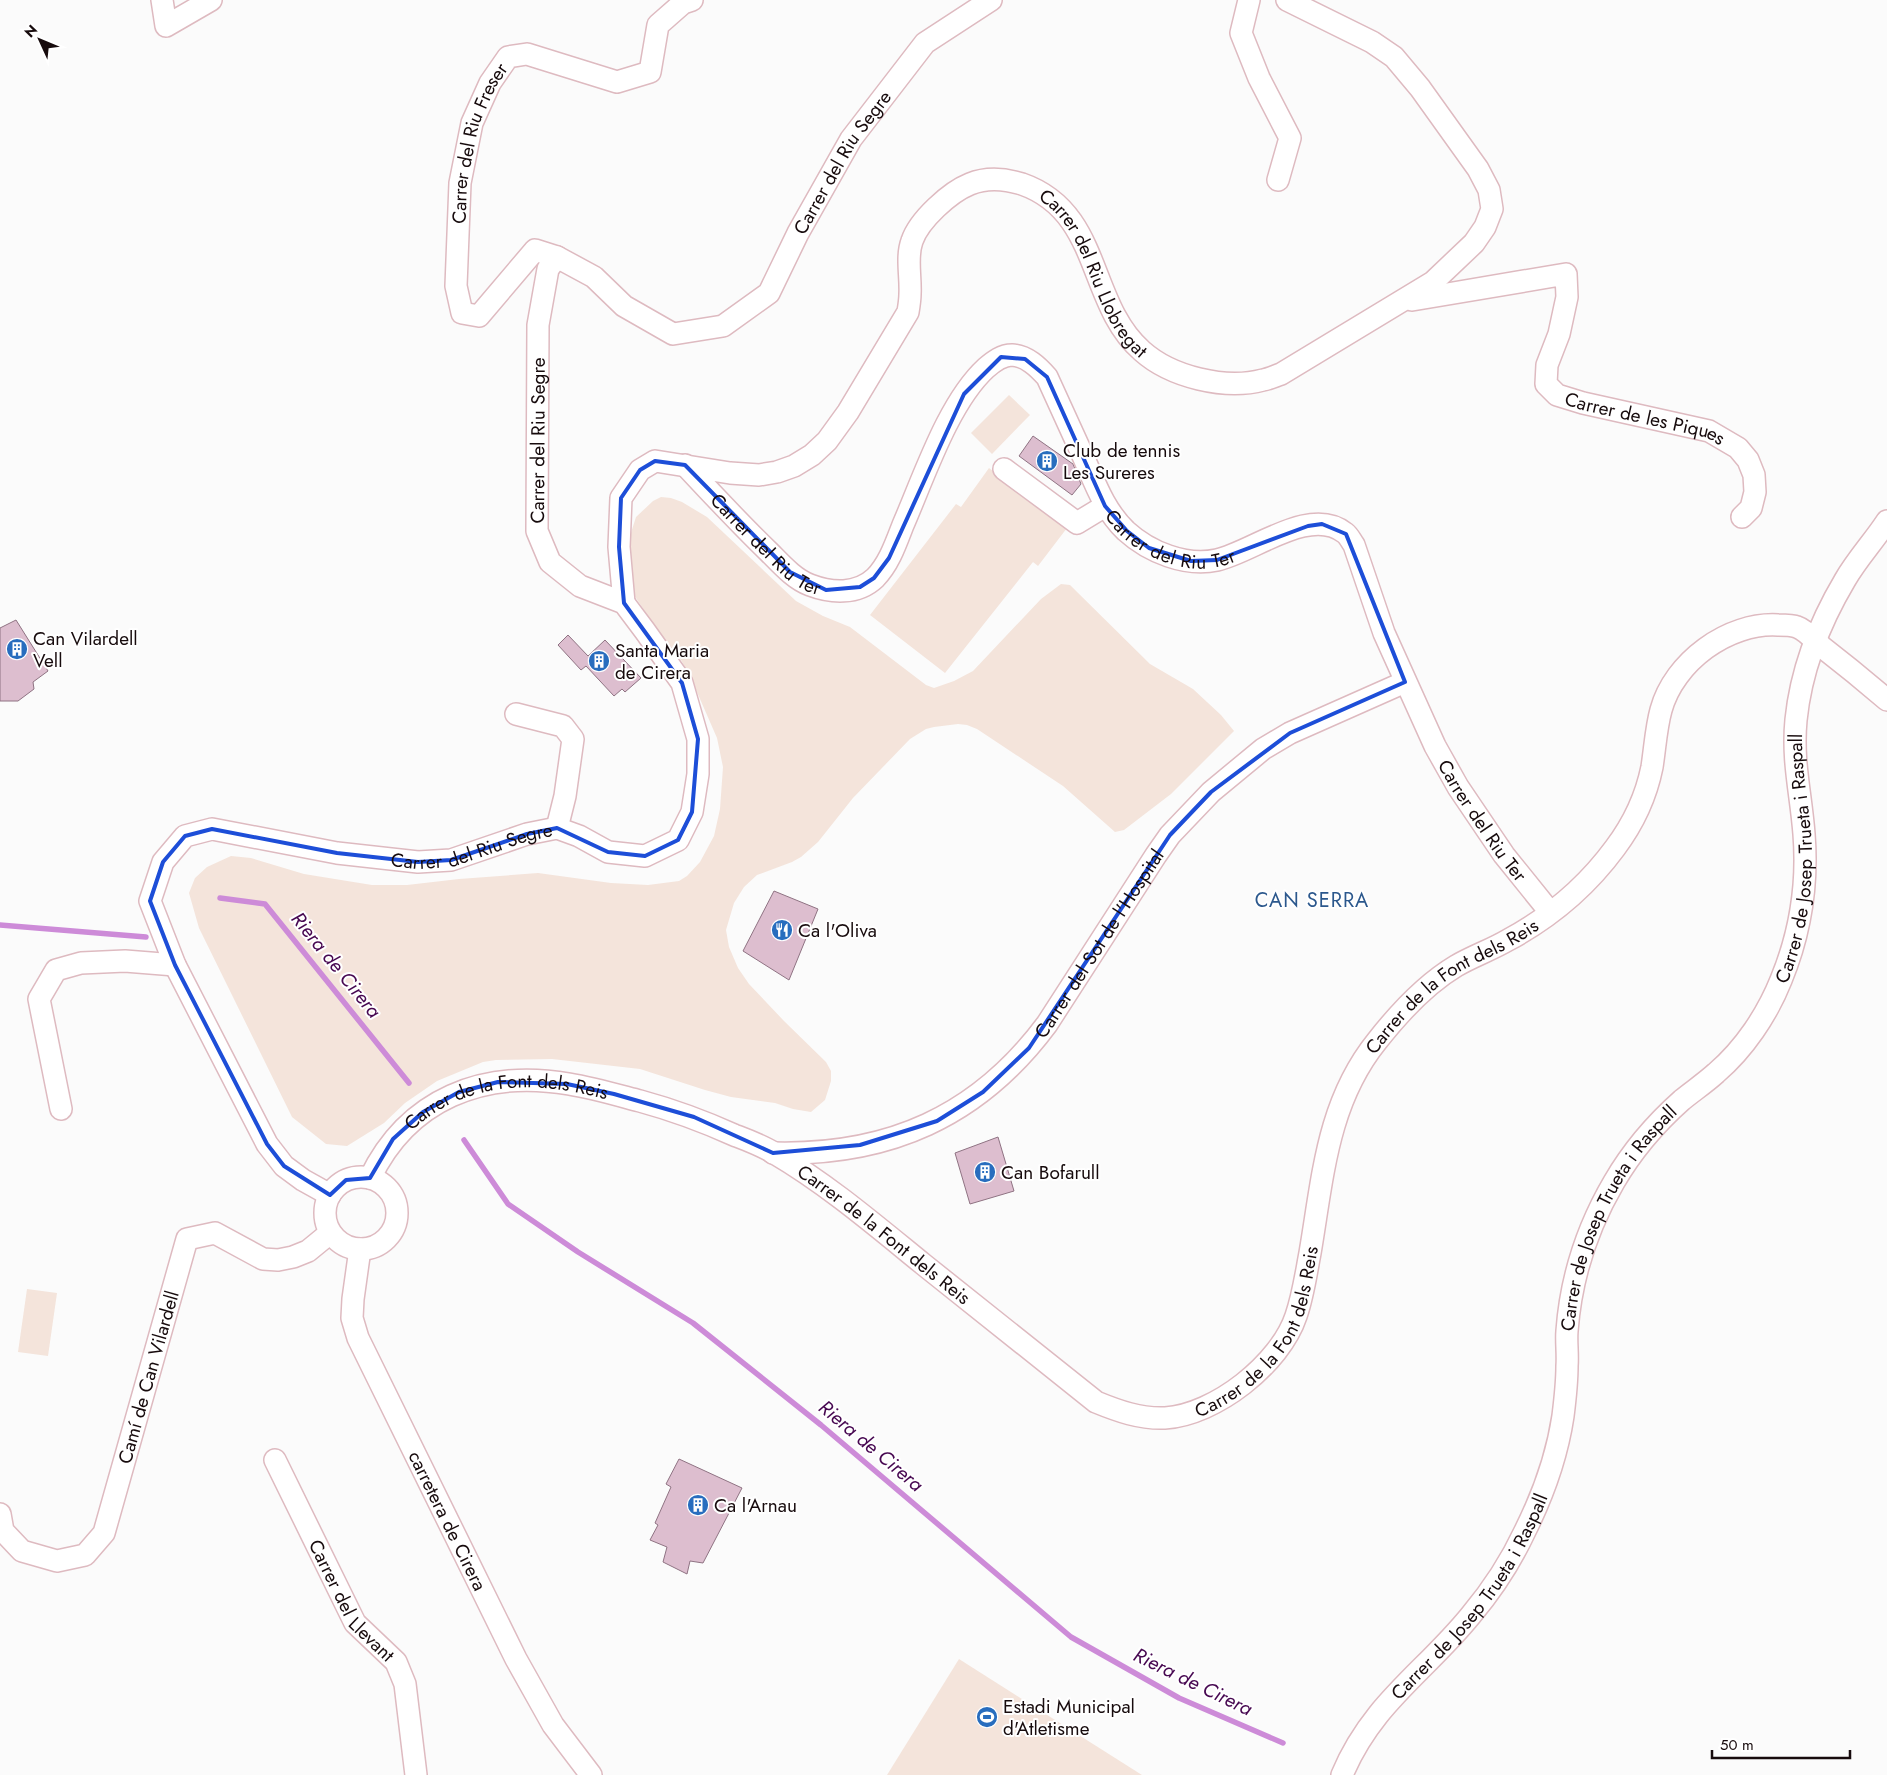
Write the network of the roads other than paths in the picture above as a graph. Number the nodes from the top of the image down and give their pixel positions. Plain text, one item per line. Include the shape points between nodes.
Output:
1 (162, 0) edge
2 (211, 0) edge
3 (692, 0) edge
4 (991, 0) edge
5 (1249, 0) edge
6 (1287, 0) edge
7 (1278, 180) dead end
8 (557, 257) junction
9 (1402, 302) junction
10 (685, 465) junction
11 (1004, 469) dead end
12 (1105, 506) junction
13 (1742, 516) dead end
14 (1887, 522) edge
15 (624, 603) junction
16 (1816, 641) junction
17 (1405, 682) junction
18 (1887, 700) edge
19 (516, 714) dead end
20 (556, 828) junction
21 (1550, 912) junction
22 (175, 966) junction
23 (61, 1109) dead end
24 (773, 1153) junction
25 (370, 1178) junction
26 (330, 1195) junction
27 (330, 1233) junction
28 (360, 1250) junction
29 (275, 1460) dead end
30 (0, 1514) edge
31 (416, 1775) edge
32 (591, 1775) edge
33 (1342, 1775) edge

1 - 2 street via 166,26
3 - 8 street, Carrer del Riu Freser via 683,3 658,25 650,72 617,82 527,54 508,56 490,84 472,123 460,183 456,286 462,313 479,316 535,250
4 - 8 street, Carrer del Riu Segre via 925,43 851,139 798,233 769,293 723,326 673,334 624,306 594,277
5 - 7 street via 1241,33 1290,138
6 - 9 street, Carrer del Riu Llobregat via 1372,42 1394,57 1445,122 1489,190 1492,209 1474,243 1433,282
8 - 15 street, Carrer del Riu Segre via 548,269 538,325 537,531 550,562 580,586
9 - 10 street, Carrer del Riu Llobregat via 1281,374 1244,383 1205,381 1155,362 1131,341 1120,326 1077,228 1048,196 1013,181 979,180 962,187 942,202 912,240 908,312 827,442 794,466 759,476
9 - 13 street, Carrer de les Piques via 1566,274 1567,297 1559,334 1547,365 1546,384 1557,395 1709,431 1738,448 1754,475 1755,492 1751,508
10 - 12 street, Carrer del Riu Ter via 790,572 808,584 826,590 844,591 860,587 874,578 889,558 942,435 964,394 992,362 1013,355 1036,365 1047,377
10 - 15 street, Carrer del Riu Llobregat via 655,461 640,470 621,498 619,547
11 - 12 street via 1077,523
12 - 17 street, Carrer del Riu Ter via 1126,531 1150,548 1191,561 1216,560 1285,531 1322,524 1335,527 1354,545 1384,633
14 - 16 street, Carrer de Josep Trueta i Raspall via 1846,578
15 - 20 street, Carrer del Riu Segre via 682,683 698,739 698,774 692,812 678,840 645,856 608,852
16 - 18 street, Carrer de la Font dels Reis
16 - 21 street, Carrer de la Font dels Reis via 1797,626 1772,624 1753,627 1714,642 1683,669 1670,686 1661,708 1652,768 1640,808 1625,835 1589,879
16 - 33 street, Carrer de Josep Trueta i Raspall via 1805,670 1794,749 1805,851 1804,895 1780,982 1764,1014 1734,1055 1643,1139 1603,1201 1582,1253 1570,1303 1566,1392 1557,1446 1526,1531 1471,1615 1383,1707 1363,1734
17 - 21 street, Carrer del Riu Ter via 1458,787 1504,855
17 - 24 street, Carrer del Sot de l'Hospital via 1290,733 1263,749 1211,792 1166,842 1029,1048 983,1092 937,1121 906,1133 830,1150
19 - 20 street via 563,726 573,738 565,796
20 - 22 street, Carrer del Riu Segre via 527,834 450,860 418,862 337,853 212,829 186,836 163,862 150,901
21 - 24 street, Carrer de la Font dels Reis via 1508,941 1455,966 1431,984 1376,1043 1349,1085 1328,1142 1296,1320 1269,1359 1251,1377 1214,1403 1190,1413 1147,1418 1096,1402 844,1201
22 - 23 street via 125,961 82,963 56,970 38,999
22 - 26 street, Carrer del Riu Segre via 267,1144 284,1166
24 - 25 street, Carrer de la Font dels Reis via 694,1117 614,1094 567,1084 498,1082 459,1092 424,1112 393,1139
25 - 26 street via 346,1180
25 - 28 street via 391,1194 396,1220 391,1233 380,1244
26 - 27 street via 325,1216
27 - 28 street via 344,1246
27 - 30 street, Camí de Can Vilardell via 308,1251 278,1260 263,1259 215,1233 187,1239 104,1533 85,1555 57,1562 22,1551 3,1531
28 - 32 street, carretera de Cirera via 352,1318 358,1338 516,1659 554,1726
29 - 31 street, Carrer del Llevant via 355,1623 396,1662 405,1684

